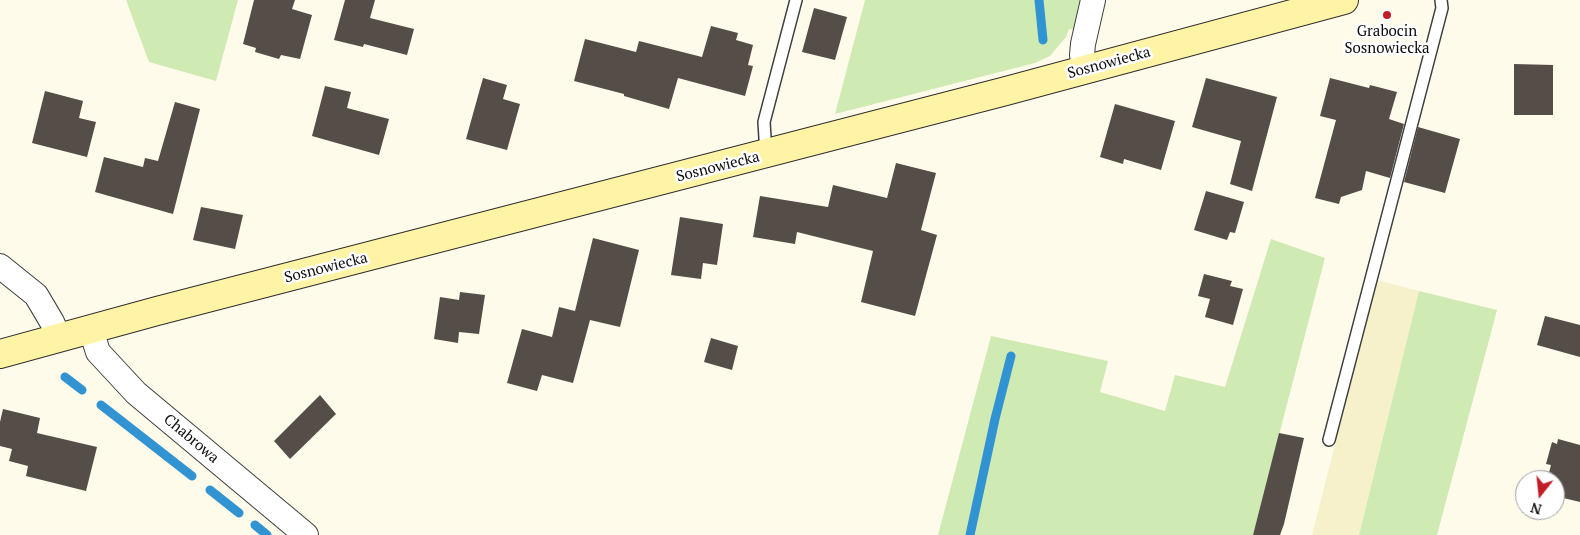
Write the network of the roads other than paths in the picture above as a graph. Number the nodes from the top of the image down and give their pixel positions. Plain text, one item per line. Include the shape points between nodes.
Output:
1 (796, 0) edge
2 (1093, 0) edge
3 (1344, 0) edge
4 (1441, 0) edge
5 (1086, 70) junction
6 (766, 154) junction
7 (0, 266) edge
8 (91, 330) junction
9 (59, 338) junction
10 (0, 354) edge
11 (1329, 440) dead end
12 (306, 535) edge

1 - 6 lane via 764,122
2 - 5 street via 1083,44
3 - 5 street, Sosnowiecka
4 - 11 lane via 1442,8
5 - 6 street, Sosnowiecka
6 - 8 street, Sosnowiecka
7 - 9 street via 36,295
8 - 9 street, Sosnowiecka
8 - 12 street, Chabrowa via 98,352 136,393
9 - 10 street, Sosnowiecka

